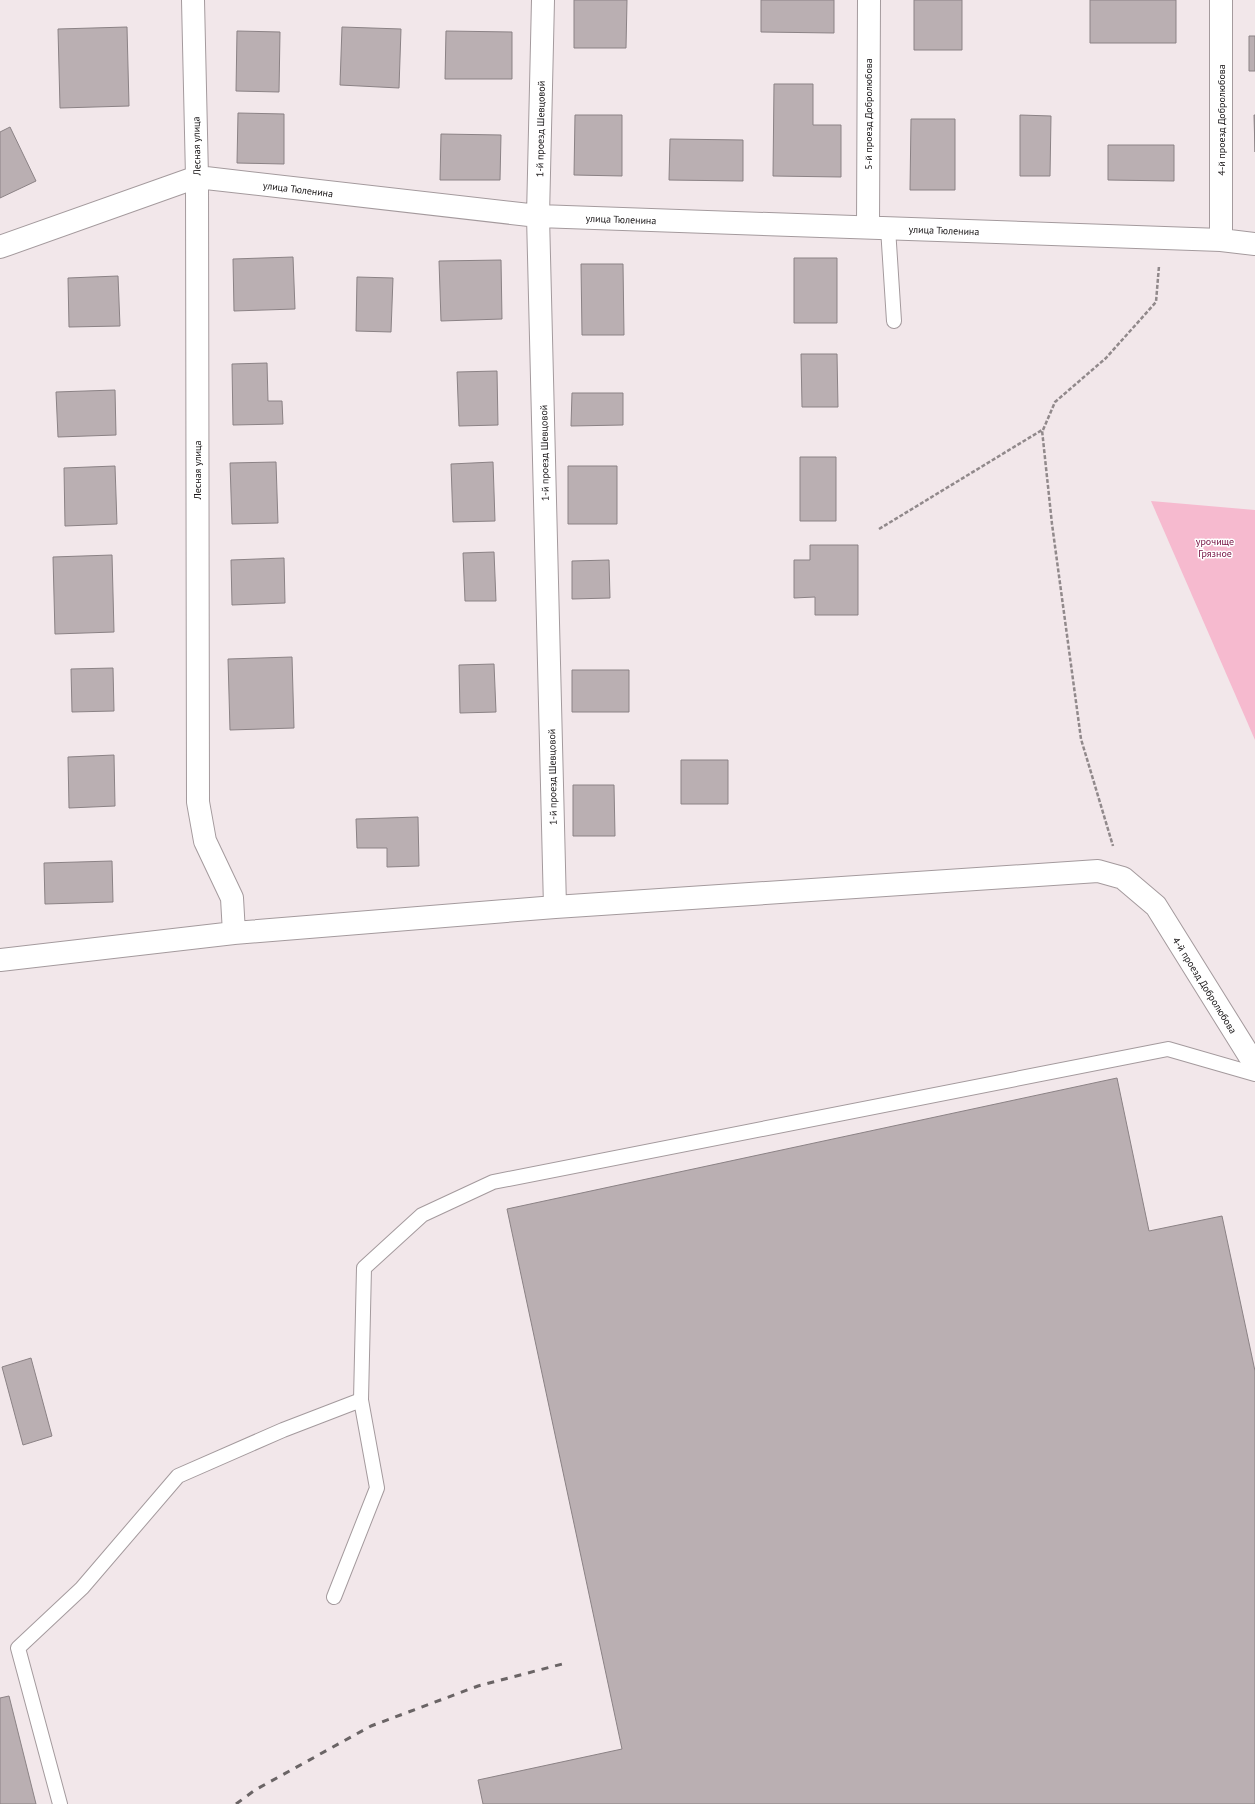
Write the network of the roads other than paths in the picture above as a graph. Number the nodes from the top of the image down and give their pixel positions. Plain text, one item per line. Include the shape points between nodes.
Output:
1 (193, 0) edge
2 (543, 0) edge
3 (869, 0) edge
4 (1221, 0) edge
5 (197, 177) junction
6 (538, 216) junction
7 (878, 228) junction
8 (1221, 240) junction
9 (1255, 244) edge
10 (0, 247) edge
11 (894, 321) dead end
12 (555, 907) junction
13 (234, 933) junction
14 (0, 960) edge
15 (1255, 1065) edge
16 (1255, 1074) edge
17 (362, 1400) junction
18 (334, 1597) dead end
19 (60, 1804) edge

1 - 5 street, Лесная улица
2 - 6 street, 1-й проезд Шевцовой
3 - 7 street, 5-й проезд Добролюбова
4 - 8 street, 4-й проезд Добролюбова
5 - 6 street, улица Тюленина
5 - 10 street, улица Тюленина
5 - 13 street, Лесная улица via 198,802 205,841 232,898
6 - 7 street, улица Тюленина
6 - 12 street, 1-й проезд Шевцовой
7 - 8 street, улица Тюленина
7 - 11 lane
8 - 9 street, улица Тюленина
12 - 13 street
12 - 15 street, 4-й проезд Добролюбова via 1098,871 1124,878 1156,906
13 - 14 street
16 - 17 lane via 1168,1049 493,1182 422,1214 364,1268
17 - 18 lane via 377,1488
17 - 19 lane via 283,1430 178,1476 82,1588 18,1648

